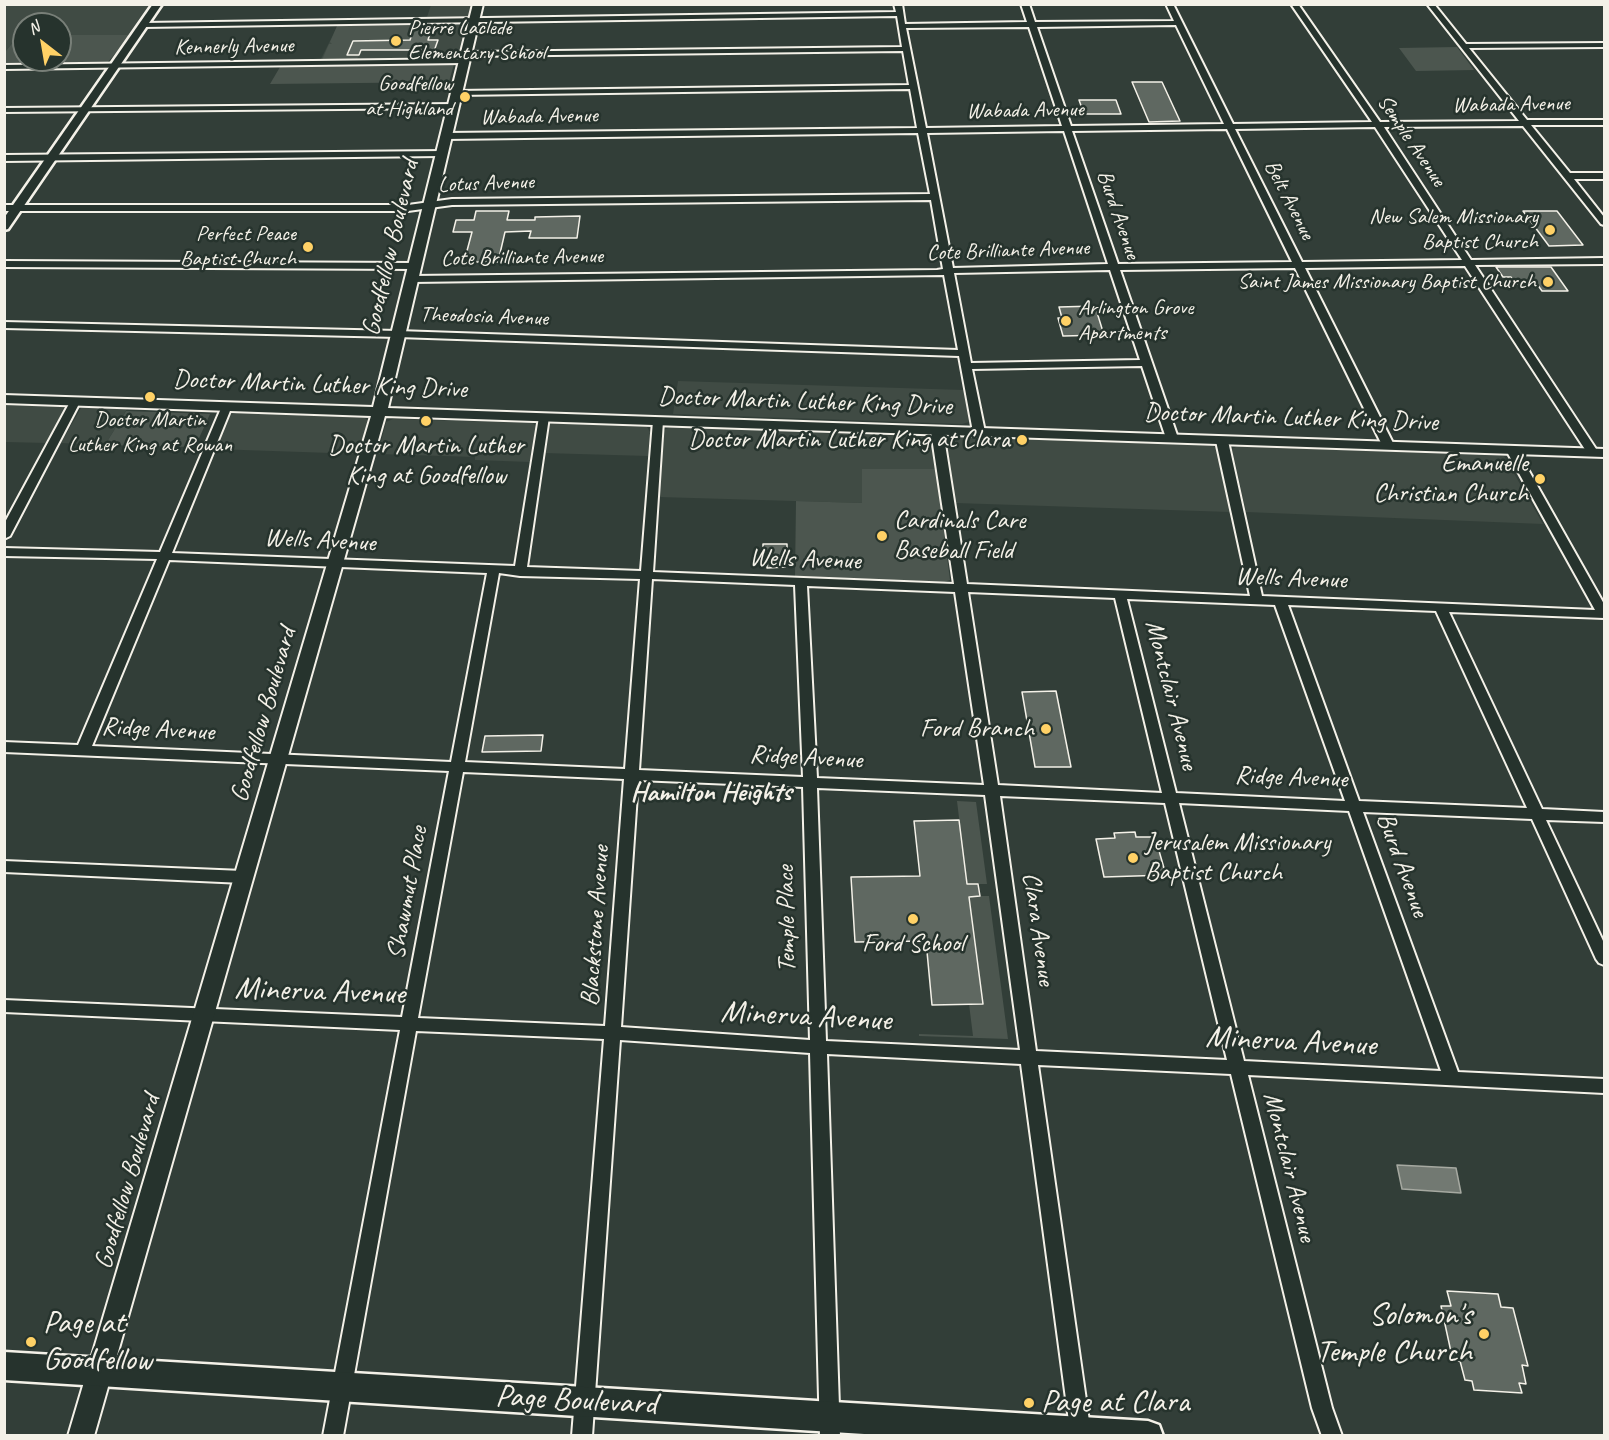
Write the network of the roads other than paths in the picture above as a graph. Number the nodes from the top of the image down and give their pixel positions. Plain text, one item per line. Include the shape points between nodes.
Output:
1 (158, 4) edge
2 (478, 4) edge
3 (1025, 4) edge
4 (1169, 4) edge
5 (1294, 4) edge
6 (1430, 4) edge
7 (899, 9) edge
8 (475, 20) junction
9 (1178, 23) junction
10 (1032, 24) junction
11 (144, 25) junction
12 (903, 26) junction
13 (1605, 45) edge
14 (1463, 46) junction
15 (906, 49) junction
16 (465, 58) junction
17 (4, 66) edge
18 (115, 66) junction
19 (913, 87) junction
20 (454, 99) junction
21 (4, 110) edge
22 (83, 111) junction
23 (1605, 122) edge
24 (1526, 123) junction
25 (1378, 125) junction
26 (1231, 127) junction
27 (1067, 129) junction
28 (923, 131) junction
29 (446, 136) junction
30 (441, 153) junction
31 (4, 158) edge
32 (51, 160) junction
33 (1605, 176) edge
34 (1569, 177) junction
35 (934, 197) junction
36 (428, 206) junction
37 (4, 208) edge
38 (17, 208) junction
39 (1605, 222) edge
40 (4, 227) edge
41 (1605, 261) edge
42 (1468, 262) junction
43 (4, 264) edge
44 (1300, 265) junction
45 (1113, 267) junction
46 (949, 271) junction
47 (414, 272) junction
48 (4, 325) edge
49 (398, 334) junction
50 (962, 353) junction
51 (1146, 363) junction
52 (965, 366) junction
53 (4, 399) edge
54 (75, 402) junction
55 (227, 406) junction
56 (380, 410) junction
57 (544, 417) junction
58 (658, 421) junction
59 (937, 431) junction
60 (979, 432) junction
61 (1172, 438) junction
62 (1222, 441) junction
63 (1388, 446) junction
64 (1512, 450) junction
65 (1598, 452) edge
66 (4, 536) edge
67 (4, 552) edge
68 (165, 556) junction
69 (336, 564) junction
70 (493, 571) junction
71 (520, 572) junction
72 (646, 577) junction
73 (801, 582) junction
74 (960, 589) junction
75 (1120, 595) junction
76 (1257, 601) junction
77 (1280, 602) junction
78 (1441, 608) junction
79 (1604, 614) edge
80 (4, 747) edge
81 (83, 751) junction
82 (280, 759) junction
83 (457, 767) junction
84 (632, 775) junction
85 (812, 782) junction
86 (992, 791) junction
87 (1171, 798) junction
88 (1355, 805) junction
89 (1537, 814) junction
90 (1605, 817) edge
91 (4, 866) edge
92 (243, 877) junction
93 (1605, 958) edge
94 (4, 1006) edge
95 (204, 1016) junction
96 (410, 1024) junction
97 (612, 1033) junction
98 (817, 1047) junction
99 (1029, 1056) junction
100 (1238, 1068) junction
101 (1452, 1078) junction
102 (1605, 1086) edge
103 (4, 1366) edge
104 (100, 1372) junction
105 (342, 1387) junction
106 (584, 1402) junction
107 (829, 1426) edge
108 (1081, 1433) edge
109 (81, 1436) edge
110 (333, 1436) edge
111 (582, 1436) edge
112 (1148, 1436) edge
113 (1332, 1436) edge

1 - 11 street
2 - 8 main road, Goodfellow Boulevard
3 - 10 street, Burd Avenue
4 - 9 street, Belt Avenue
5 - 25 street, Semple Avenue
6 - 14 street
7 - 8 street
7 - 12 street
8 - 11 street
8 - 16 main road, Goodfellow Boulevard
9 - 10 street
9 - 26 street, Belt Avenue
10 - 12 street
10 - 27 street, Burd Avenue
11 - 18 street
12 - 15 street
13 - 14 street
14 - 24 street
15 - 16 street, Kennerly Avenue
15 - 19 street
16 - 18 street, Kennerly Avenue
16 - 20 main road, Goodfellow Boulevard
17 - 18 street, Kennerly Avenue
18 - 22 street
19 - 20 street
19 - 28 street
20 - 22 street
20 - 29 main road, Goodfellow Boulevard
21 - 22 street
22 - 32 street
23 - 24 street, Wabada Avenue
24 - 25 street, Wabada Avenue
24 - 34 street
25 - 26 street, Wabada Avenue
25 - 42 street, Semple Avenue
26 - 27 street, Wabada Avenue
26 - 44 street, Belt Avenue
27 - 28 street, Wabada Avenue
27 - 45 street, Burd Avenue
28 - 29 street, Wabada Avenue
28 - 35 street
29 - 30 main road, Goodfellow Boulevard
30 - 32 street
30 - 36 main road, Goodfellow Boulevard
31 - 32 street
32 - 38 street
33 - 34 street
34 - 39 street
35 - 36 street, Lotus Avenue via 452,202
35 - 46 street
36 - 38 street, Lotus Avenue
36 - 47 main road, Goodfellow Boulevard
37 - 38 street, Lotus Avenue
38 - 40 street
41 - 42 street, Cote Brilliante Avenue
42 - 44 street, Cote Brilliante Avenue
42 - 65 street, Semple Avenue
43 - 47 street, Cote Brilliante Avenue
44 - 45 street, Cote Brilliante Avenue
44 - 63 street, Belt Avenue
45 - 46 street, Cote Brilliante Avenue
45 - 51 street, Burd Avenue
46 - 47 street, Cote Brilliante Avenue
46 - 50 street
47 - 49 main road, Goodfellow Boulevard
48 - 49 street, Theodosia Avenue
49 - 50 street, Theodosia Avenue
49 - 56 main road, Goodfellow Boulevard
50 - 52 street
51 - 52 street
51 - 61 street, Burd Avenue
52 - 60 street
53 - 54 main road, Doctor Martin Luther King Drive
54 - 55 main road, Doctor Martin Luther King Drive
54 - 66 street
55 - 56 main road, Doctor Martin Luther King Drive
55 - 68 street
56 - 57 main road, Doctor Martin Luther King Drive
56 - 69 main road, Goodfellow Boulevard
57 - 58 main road, Doctor Martin Luther King Drive
57 - 71 street
58 - 59 main road, Doctor Martin Luther King Drive
58 - 72 street, Blackstone Avenue
59 - 60 main road, Doctor Martin Luther King Drive
59 - 74 street, Clara Avenue
60 - 61 main road, Doctor Martin Luther King Drive
61 - 62 main road, Doctor Martin Luther King Drive
62 - 63 main road, Doctor Martin Luther King Drive
62 - 76 street
63 - 64 main road, Doctor Martin Luther King Drive
64 - 65 main road, Doctor Martin Luther King Drive
64 - 79 street
67 - 68 street, Wells Avenue
68 - 69 street, Wells Avenue
68 - 81 street
69 - 70 street, Wells Avenue
69 - 82 main road, Goodfellow Boulevard
70 - 71 street, Wells Avenue
70 - 83 street, Shawmut Place
71 - 72 street, Wells Avenue
72 - 73 street, Wells Avenue
72 - 84 street, Blackstone Avenue
73 - 74 street, Wells Avenue
73 - 85 street, Temple Place
74 - 75 street, Wells Avenue
74 - 86 street, Clara Avenue
75 - 76 street, Wells Avenue
75 - 87 street, Montclair Avenue
76 - 77 street, Wells Avenue
77 - 78 street, Wells Avenue
77 - 88 street, Burd Avenue
78 - 79 street, Wells Avenue
78 - 89 street
80 - 81 street, Ridge Avenue
81 - 82 street, Ridge Avenue
82 - 83 street, Ridge Avenue
82 - 92 main road, Goodfellow Boulevard
83 - 84 street, Ridge Avenue
83 - 96 street, Shawmut Place
84 - 85 street, Ridge Avenue
84 - 97 street, Blackstone Avenue
85 - 86 street, Ridge Avenue
85 - 98 street, Temple Place
86 - 87 street, Ridge Avenue
86 - 99 street, Clara Avenue
87 - 88 street, Ridge Avenue
87 - 100 street, Montclair Avenue
88 - 89 street, Ridge Avenue
88 - 101 street, Burd Avenue
89 - 90 street, Ridge Avenue
89 - 93 street
91 - 92 street
92 - 95 main road, Goodfellow Boulevard
94 - 95 street, Minerva Avenue
95 - 96 street, Minerva Avenue
95 - 104 main road, Goodfellow Boulevard
96 - 97 street, Minerva Avenue
96 - 105 street, Shawmut Place
97 - 98 street, Minerva Avenue
97 - 106 street, Blackstone Avenue
98 - 99 street, Minerva Avenue
98 - 107 street, Temple Place
99 - 100 street, Minerva Avenue
99 - 108 street, Clara Avenue
100 - 101 street, Minerva Avenue
100 - 113 street, Montclair Avenue
101 - 102 street, Minerva Avenue
103 - 104 main road, Page Boulevard
104 - 105 main road, Page Boulevard
104 - 109 main road, Goodfellow Boulevard
105 - 106 main road, Page Boulevard
105 - 110 street, Shawmut Place
106 - 107 main road, Page Boulevard
106 - 111 street, Blackstone Avenue
107 - 108 main road, Page Boulevard
108 - 112 main road, Page Boulevard

